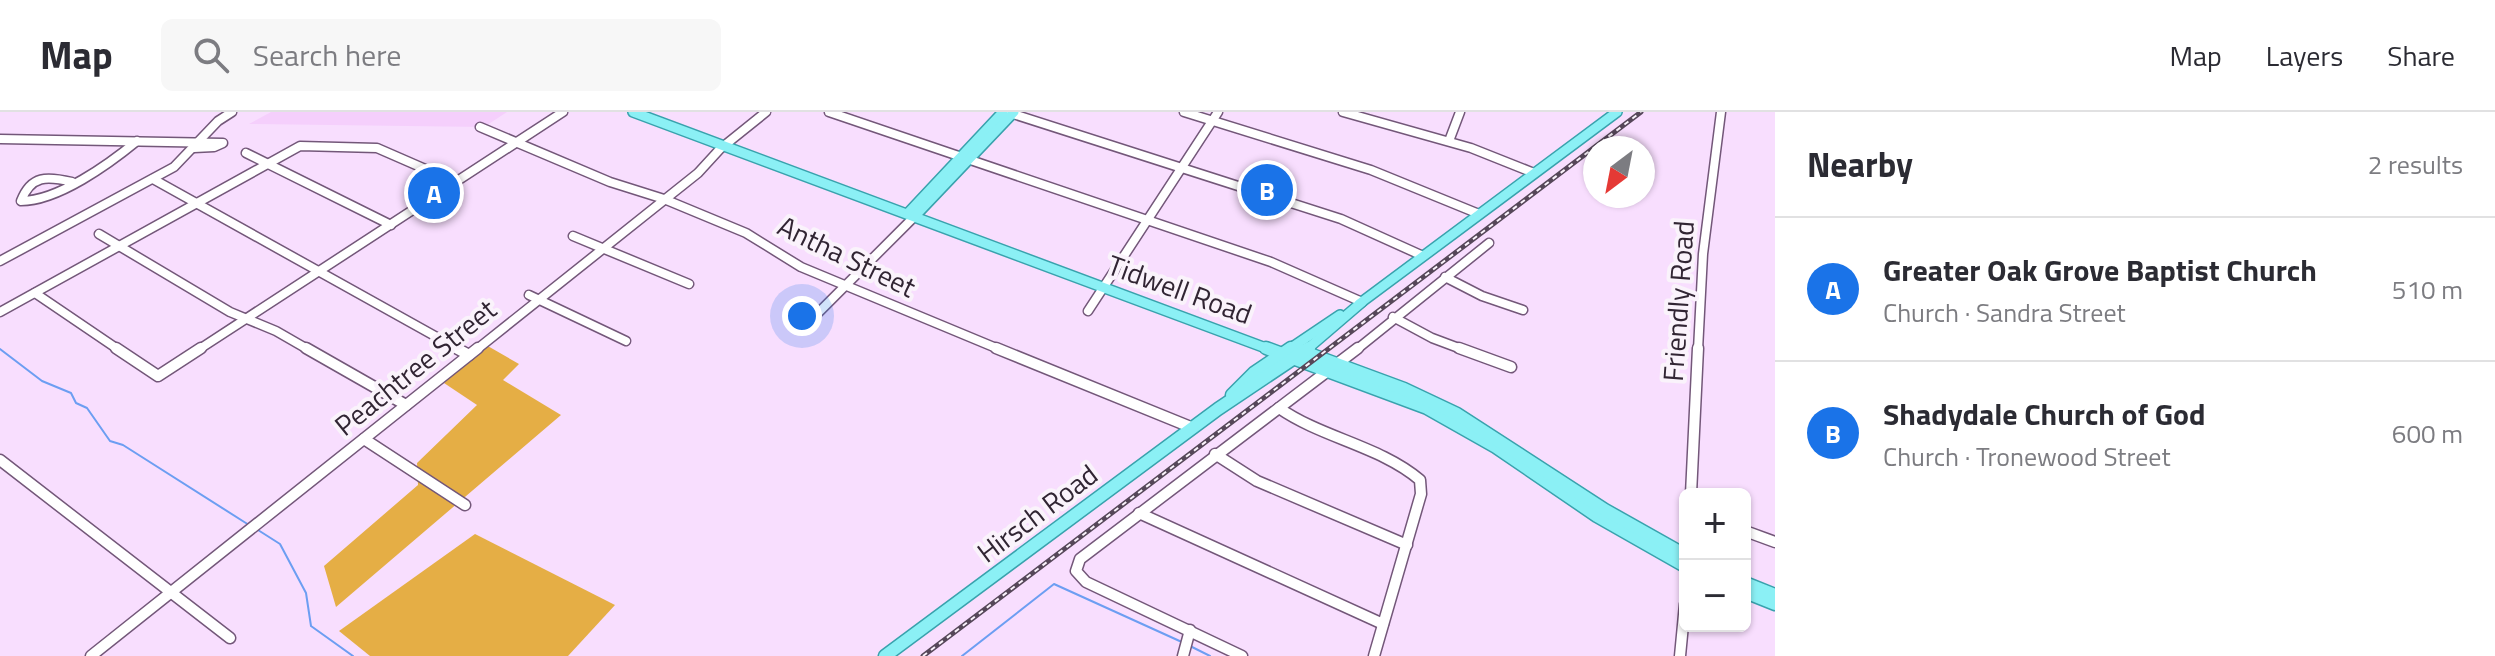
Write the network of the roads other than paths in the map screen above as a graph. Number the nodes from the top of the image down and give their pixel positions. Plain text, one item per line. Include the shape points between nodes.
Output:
1 (232, 112) edge
2 (563, 112) edge
3 (633, 112) edge
4 (766, 112) edge
5 (829, 112) edge
6 (1009, 112) edge
7 (1184, 112) edge
8 (1218, 112) edge
9 (1343, 112) edge
10 (1460, 112) edge
11 (1617, 112) edge
12 (1721, 112) edge
13 (648, 113) edge
14 (1213, 121) junction
15 (480, 127) dead end
16 (0, 139) edge
17 (137, 141) junction
18 (200, 141) junction
19 (1449, 141) junction
20 (517, 143) junction
21 (728, 143) junction
22 (194, 148) junction
23 (246, 153) dead end
24 (964, 158) junction
25 (266, 162) junction
26 (1183, 168) junction
27 (1534, 173) junction
28 (153, 179) junction
29 (72, 182) junction
30 (455, 182) junction
31 (664, 199) junction
32 (196, 202) junction
33 (914, 212) junction
34 (1479, 214) junction
35 (1148, 220) junction
36 (391, 225) junction
37 (99, 234) dead end
38 (573, 236) dead end
39 (1489, 243) dead end
40 (119, 245) junction
41 (602, 248) junction
42 (1423, 256) junction
43 (0, 261) edge
44 (321, 271) junction
45 (1445, 277) junction
46 (1105, 283) junction
47 (689, 284) dead end
48 (843, 286) junction
49 (35, 293) junction
50 (534, 296) junction
51 (1362, 302) junction
52 (1523, 310) dead end
53 (1088, 311) dead end
54 (0, 312) edge
55 (1393, 317) junction
56 (247, 319) junction
57 (805, 326) dead end
58 (626, 341) dead end
59 (1294, 352) junction
60 (469, 355) junction
61 (1334, 367) junction
62 (1511, 367) dead end
63 (406, 405) junction
64 (1279, 408) junction
65 (1193, 428) junction
66 (364, 439) junction
67 (1215, 454) junction
68 (0, 460) edge
69 (1556, 483) junction
70 (1691, 488) edge
71 (465, 505) dead end
72 (1139, 513) junction
73 (1751, 533) edge
74 (1775, 542) edge
75 (1407, 545) junction
76 (1679, 552) edge
77 (1679, 563) edge
78 (1751, 585) edge
79 (170, 593) junction
80 (1751, 594) edge
81 (1775, 595) edge
82 (1775, 604) edge
83 (1383, 624) junction
84 (1682, 632) edge
85 (1189, 634) junction
86 (230, 638) dead end
87 (1183, 655) edge
88 (91, 656) edge
89 (885, 656) edge
90 (1242, 656) edge
91 (1374, 656) edge
92 (1680, 656) edge

1 - 18 street
2 - 20 street
3 - 13 main road, Tidwell Road
4 - 21 street, Peachtree Street
5 - 24 street
6 - 24 main road
6 - 26 street
7 - 14 street
8 - 14 street
9 - 19 street
10 - 19 street
11 - 27 main road, Hirsch Road
12 - 70 street, Friendly Road via 1700,294
13 - 21 main road, Tidwell Road
14 - 26 street
14 - 34 street via 1395,177
15 - 20 street, Antha Street
16 - 17 street
17 - 18 street
17 - 29 street
18 - 22 street
18 - 22 street via 223,143
19 - 27 street
20 - 30 street
20 - 31 street, Antha Street
21 - 31 street, Peachtree Street
21 - 33 main road, Tidwell Road
22 - 28 street
23 - 25 street
24 - 33 main road
24 - 35 street
25 - 30 street via 300,146 377,148
25 - 32 street
25 - 36 street
26 - 35 street
26 - 42 street via 1341,219
27 - 34 main road, Hirsch Road
28 - 32 street
28 - 43 street
29 - 29 street via 31,203 21,201 34,179
30 - 36 street
31 - 41 street, Peachtree Street
31 - 48 street, Antha Street via 746,233
32 - 40 street
32 - 44 street
33 - 46 main road, Tidwell Road
33 - 48 street
34 - 42 main road, Hirsch Road
35 - 46 street
35 - 51 street via 1285,267
36 - 44 street
37 - 40 street
38 - 41 street
39 - 45 street
40 - 49 street
40 - 56 street
41 - 47 street
41 - 50 street, Peachtree Street
42 - 51 main road, Hirsch Road
44 - 56 street
44 - 60 street
45 - 52 street
45 - 55 street
46 - 53 street
46 - 59 main road, Tidwell Road
48 - 57 street
48 - 65 street, Antha Street
49 - 54 street
49 - 56 street via 158,376
50 - 58 street
50 - 60 street, Peachtree Street
51 - 59 main road, Hirsch Road
55 - 61 street
55 - 62 street via 1432,338
56 - 63 street
59 - 61 main road, Tidwell Road
59 - 65 main road, Hirsch Road
60 - 63 street, Peachtree Street
61 - 64 street
61 - 69 main road, Tidwell Road via 1450,415
63 - 66 street, Peachtree Street
64 - 67 street
64 - 75 street via 1415,473 1422,486
65 - 89 main road, Hirsch Road
66 - 71 street
66 - 79 street, Peachtree Street
67 - 72 street
67 - 75 street via 1257,481
68 - 79 street
69 - 76 main road, Tidwell Road
69 - 77 main road, Tidwell Road via 1597,516
72 - 83 street
72 - 85 street via 1084,556 1076,571 1086,582
73 - 74 street
75 - 83 street
78 - 81 main road
79 - 86 street
79 - 88 street, Peachtree Street
80 - 82 main road
83 - 91 street
84 - 92 street
85 - 87 street
85 - 90 street

